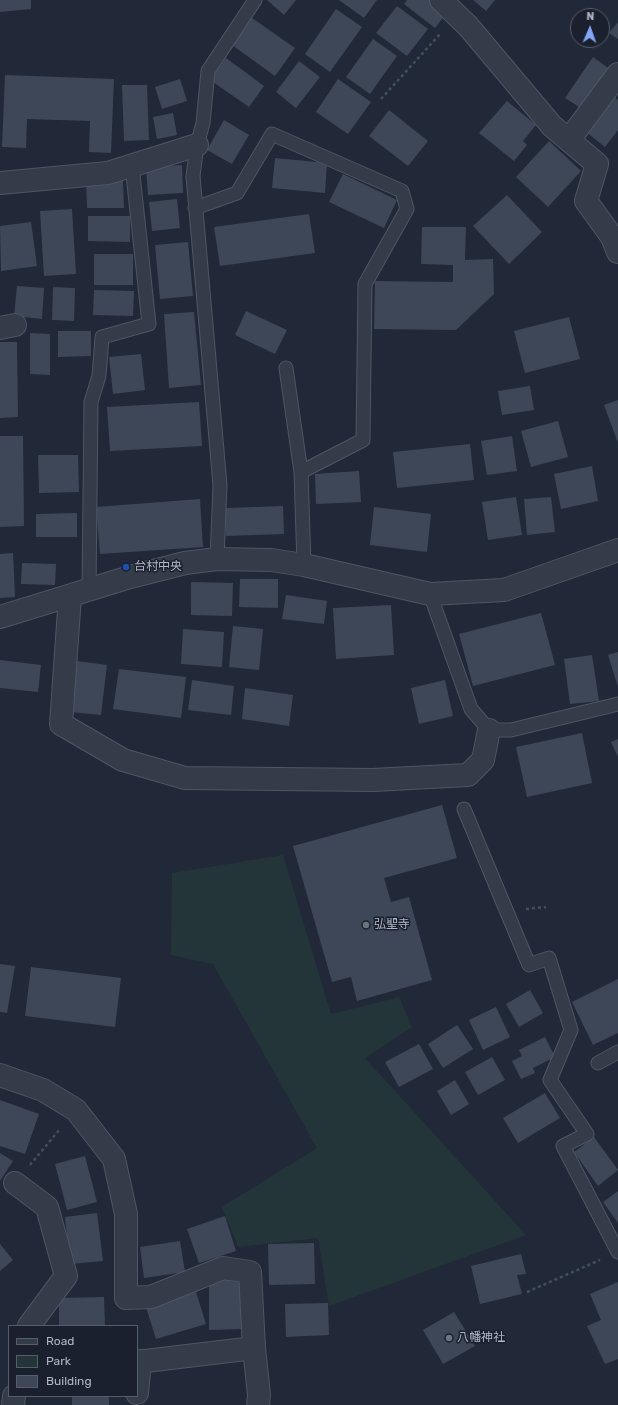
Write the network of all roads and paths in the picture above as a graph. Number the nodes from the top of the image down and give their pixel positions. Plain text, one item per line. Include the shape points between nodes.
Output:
1 (255, 0) edge
2 (440, 0) edge
3 (457, 16) junction
4 (618, 74) edge
5 (381, 99) dead end
6 (569, 140) junction
7 (197, 145) junction
8 (132, 166) junction
9 (0, 182) edge
10 (195, 208) junction
11 (618, 252) edge
12 (286, 368) dead end
13 (301, 472) junction
14 (618, 550) edge
15 (217, 559) junction
16 (304, 565) junction
17 (80, 593) junction
18 (430, 594) junction
19 (0, 617) edge
20 (618, 704) edge
21 (489, 730) junction
22 (464, 809) dead end
23 (618, 1052) edge
24 (598, 1063) dead end
25 (0, 1074) edge
26 (76, 1110) junction
27 (15, 1183) joint
28 (618, 1252) edge
29 (604, 1259) dead end
30 (527, 1292) dead end
31 (30, 1325) edge
32 (254, 1348) junction
33 (138, 1361) edge
34 (258, 1405) edge

1 - 7 lane via 208,71 203,123
2 - 3 street
3 - 5 path
3 - 6 street via 552,126
4 - 6 street
6 - 11 street via 597,164 586,202 612,237
7 - 8 street
7 - 10 lane via 193,176
8 - 9 street via 108,173
8 - 17 lane via 149,324 102,337 99,376 91,402
10 - 13 lane via 237,193 272,134 402,191 407,209 365,284 363,440
10 - 15 lane via 220,484
12 - 13 lane
13 - 16 lane
14 - 18 street via 504,590
15 - 16 street via 271,560
15 - 17 street via 185,563
16 - 18 street
17 - 19 street
17 - 21 street via 61,724 123,760 185,778 373,780 468,775 483,760
18 - 21 lane via 471,709
20 - 21 lane via 511,730
22 - 28 lane via 528,965 549,958 571,1030 550,1080 587,1134 563,1146
23 - 24 lane
25 - 26 street via 43,1090
26 - 27 path
26 - 32 street via 114,1159 126,1214 126,1298 152,1297 223,1268 250,1272
27 - 31 street via 47,1207 66,1276
29 - 30 path
32 - 33 street
32 - 34 street

